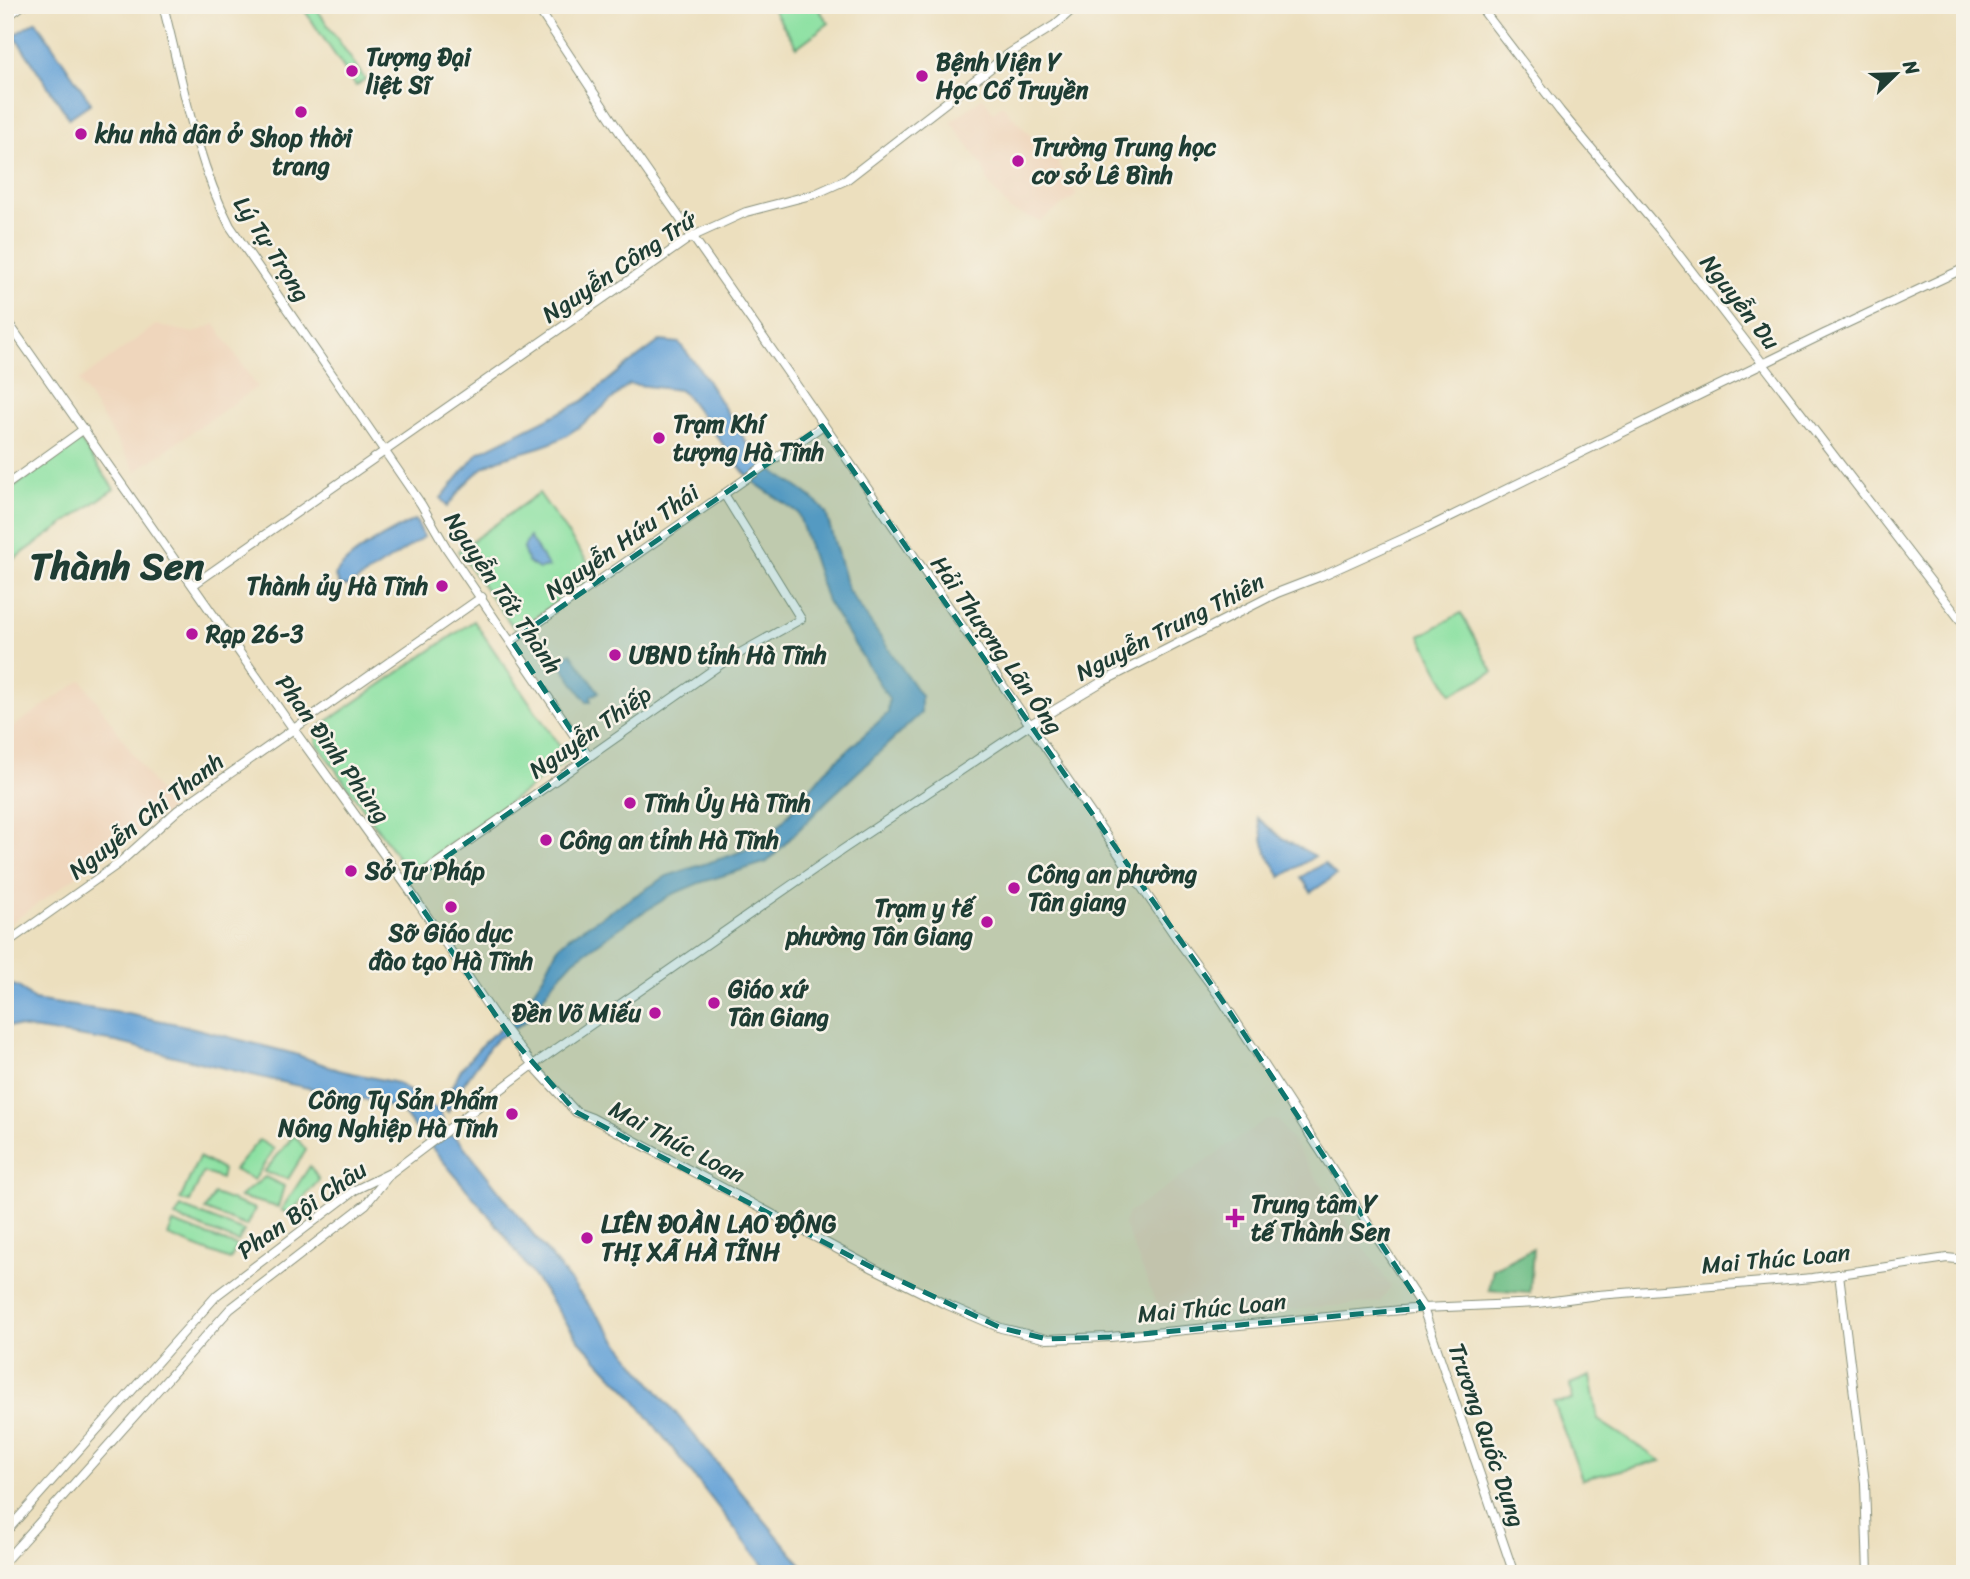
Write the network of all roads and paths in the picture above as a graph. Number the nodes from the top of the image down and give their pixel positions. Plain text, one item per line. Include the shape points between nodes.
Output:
1 (23, 5) edge
2 (163, 5) edge
3 (536, 5) edge
4 (1077, 5) edge
5 (1479, 5) edge
6 (5, 18) edge
7 (691, 237) junction
8 (1965, 268) edge
9 (5, 318) edge
10 (1765, 365) junction
11 (822, 426) junction
12 (84, 429) junction
13 (384, 452) junction
14 (5, 486) edge
15 (724, 494) junction
16 (193, 586) junction
17 (482, 597) junction
18 (1965, 626) edge
19 (512, 641) junction
20 (1029, 725) junction
21 (294, 730) junction
22 (589, 757) junction
23 (406, 885) junction
24 (5, 944) edge
25 (533, 1065) junction
26 (392, 1172) junction
27 (1965, 1259) edge
28 (1839, 1274) junction
29 (1423, 1308) junction
30 (5, 1532) edge
31 (5, 1561) edge
32 (1514, 1574) edge
33 (1868, 1574) edge

1 - 6 street
2 - 13 street, Lý Tự Trọng via 216,199 231,228
3 - 7 street, Hải Thượng Lãn Ông
4 - 7 street, Nguyễn Công Trứ via 846,180 815,194 746,212
5 - 10 street, Nguyễn Du
7 - 11 street, Hải Thượng Lãn Ông
7 - 13 street, Nguyễn Công Trứ
8 - 10 street, Nguyễn Trung Thiên
9 - 12 street, Phan Đình Phùng
10 - 18 street, Nguyễn Du
10 - 20 street, Nguyễn Trung Thiên via 1427,528 1277,593 1100,683
11 - 15 street, Nguyễn Hứu Thái
11 - 20 street, Hải Thượng Lãn Ông
12 - 14 street
12 - 16 street, Phan Đình Phùng
13 - 16 street, Nguyễn Công Trứ
13 - 17 street, Nguyễn Tất Thành
15 - 19 street, Nguyễn Hứu Thái
15 - 22 street, Nguyễn Thiếp via 801,619 724,662
16 - 21 street, Phan Đình Phùng
17 - 19 street, Nguyễn Tất Thành
17 - 21 street, Nguyễn Chí Thanh
19 - 22 street, Nguyễn Tất Thành
20 - 25 street, Nguyễn Trung Thiên
20 - 29 street, Hải Thượng Lãn Ông via 1220,997
21 - 23 street, Phan Đình Phùng
21 - 24 street, Nguyễn Chí Thanh via 178,810 118,864
22 - 23 street, Nguyễn Thiếp
23 - 25 street, Phan Đình Phùng
25 - 26 street, Nguyễn Trung Thiên
25 - 29 street, Mai Thúc Loan via 576,1112 873,1268 1001,1328 1047,1339 1099,1338
26 - 30 street, Phan Bội Châu via 355,1190 217,1294
26 - 31 street, Phan Bội Châu via 366,1204 230,1309
27 - 28 street, Mai Thúc Loan
28 - 29 street, Mai Thúc Loan via 1538,1303
28 - 33 street via 1865,1483
29 - 32 street, Trương Quốc Dụng

